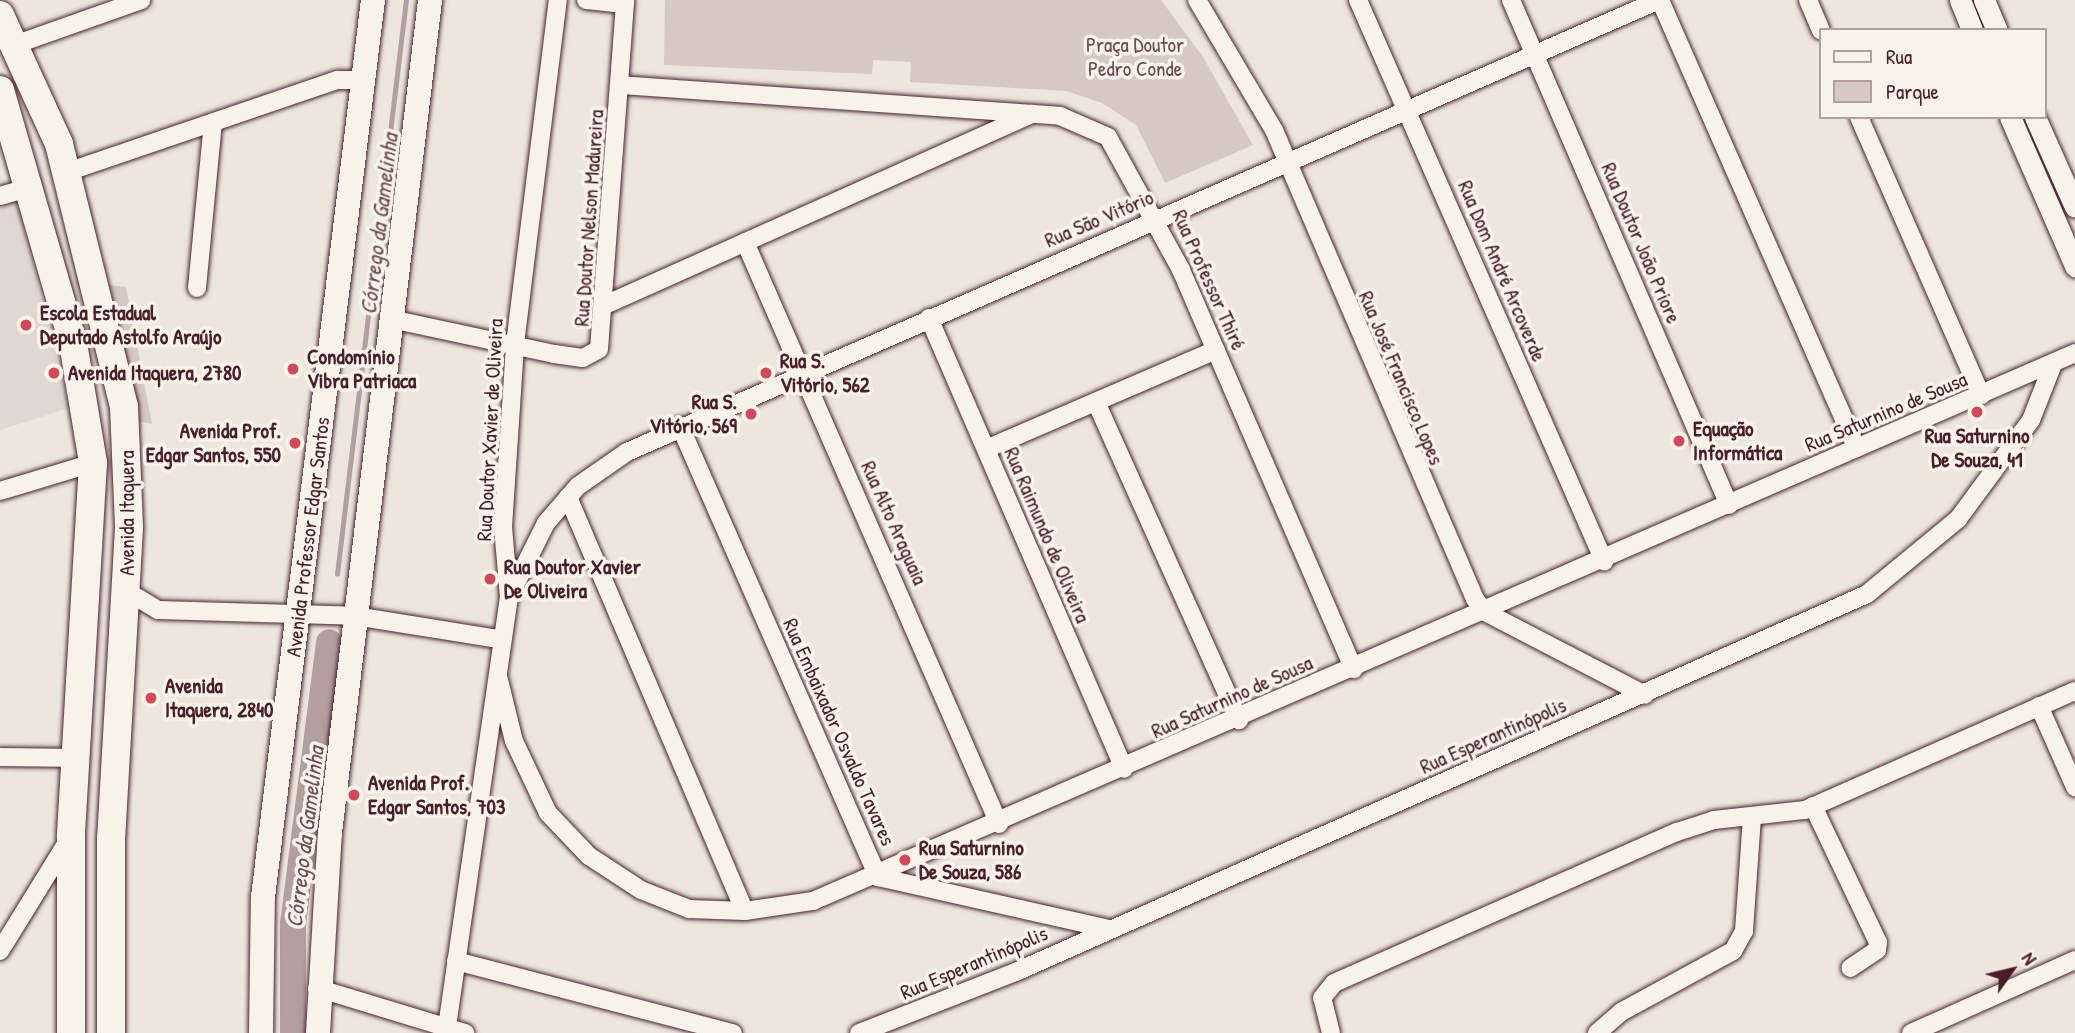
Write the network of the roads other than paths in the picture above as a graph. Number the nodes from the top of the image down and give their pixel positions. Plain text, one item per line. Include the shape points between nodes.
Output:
1 (141, 0) edge
2 (373, 0) edge
3 (430, 0) edge
4 (558, 0) edge
5 (586, 0) edge
6 (1197, 0) edge
7 (1358, 0) edge
8 (1511, 0) edge
9 (1659, 0) edge
10 (1808, 0) edge
11 (1960, 0) edge
12 (1984, 0) edge
13 (625, 2) edge
14 (0, 15) edge
15 (1820, 28) edge
16 (1971, 28) edge
17 (1996, 28) edge
18 (17, 44) junction
19 (1535, 54) junction
20 (363, 80) junction
21 (620, 85) junction
22 (0, 90) edge
23 (1407, 110) junction
24 (1032, 114) junction
25 (1860, 119) edge
26 (2011, 119) edge
27 (2036, 119) edge
28 (213, 123) junction
29 (1287, 162) junction
30 (67, 172) junction
31 (2070, 177) edge
32 (31, 187) junction
33 (0, 196) edge
34 (2075, 207) edge
35 (1157, 218) junction
36 (745, 242) junction
37 (2075, 264) edge
38 (197, 288) dead end
39 (607, 304) junction
40 (929, 318) junction
41 (391, 319) junction
42 (515, 344) junction
43 (1216, 350) junction
44 (2075, 353) edge
45 (2053, 364) junction
46 (803, 373) junction
47 (1981, 396) junction
48 (1097, 402) junction
49 (680, 426) junction
50 (1857, 448) junction
51 (986, 449) junction
52 (93, 463) junction
53 (0, 491) edge
54 (568, 497) junction
55 (1729, 505) junction
56 (1604, 561) junction
57 (128, 592) junction
58 (509, 597) junction
59 (158, 610) junction
60 (1485, 612) junction
61 (298, 615) junction
62 (355, 617) junction
63 (126, 625) junction
64 (499, 639) junction
65 (1354, 669) junction
66 (498, 676) junction
67 (2075, 691) edge
68 (1645, 695) junction
69 (2039, 706) junction
70 (1239, 720) junction
71 (0, 757) edge
72 (80, 758) junction
73 (1124, 769) junction
74 (2075, 786) edge
75 (1813, 806) junction
76 (1752, 818) junction
77 (999, 824) junction
78 (71, 836) junction
79 (878, 877) junction
80 (745, 911) junction
81 (1110, 929) junction
82 (0, 951) edge
83 (2075, 960) edge
84 (456, 961) junction
85 (1850, 968) dead end
86 (317, 988) junction
87 (447, 1027) junction
88 (1917, 1032) edge
89 (71, 1033) edge
90 (111, 1033) edge
91 (261, 1033) edge
92 (318, 1033) edge
93 (465, 1033) edge
94 (733, 1033) edge
95 (859, 1033) edge
96 (1331, 1033) edge
97 (1597, 1033) edge

1 - 18 street
2 - 20 main road, Avenida Professor Edgar Santos
3 - 41 main road
4 - 42 street, Rua Doutor Xavier de Oliveira
5 - 13 street
6 - 29 street, Rua José Francisco Lopes via 1234,57
7 - 23 street, Rua Dom André Arcoverde
8 - 19 street, Rua Doutor João Priore
9 - 19 street, Rua São Vitório
9 - 50 street
10 - 15 street
11 - 16 street
12 - 17 street
13 - 21 street, Rua Doutor Nelson Madureira
14 - 18 main road, Avenida Itaquera
18 - 30 main road, Avenida Itaquera
19 - 23 street, Rua São Vitório
19 - 55 street, Rua Doutor João Priore
20 - 28 street via 338,80
20 - 61 main road, Avenida Professor Edgar Santos
21 - 24 street, Rua Professor Thiré
21 - 39 street, Rua Doutor Nelson Madureira
22 - 32 main road, Avenida Itaquera
23 - 29 street, Rua São Vitório
23 - 56 street, Rua Dom André Arcoverde
24 - 35 street, Rua Professor Thiré via 1084,121 1108,137
24 - 36 street
25 - 47 street
26 - 37 street
27 - 31 street
28 - 30 street
28 - 38 street
29 - 35 street, Rua São Vitório
29 - 60 street, Rua José Francisco Lopes via 1461,574
30 - 57 main road, Avenida Itaquera via 124,407
31 - 34 street
32 - 33 street
32 - 52 main road, Avenida Itaquera via 83,390
35 - 40 street, Rua São Vitório
35 - 43 street, Rua Professor Thiré
36 - 39 street
36 - 46 street, Rua Alto Araguaia
39 - 42 street, Rua Doutor Nelson Madureira via 603,341 592,355
40 - 46 street, Rua São Vitório
40 - 51 street, Rua Raimundo de Oliveira
41 - 42 street, Rua Doutor Nelson Madureira
41 - 62 main road
42 - 58 street, Rua Doutor Xavier de Oliveira via 503,527
43 - 48 street
43 - 65 street, Rua Professor Thiré
44 - 45 street, Rua Saturnino de Sousa
45 - 47 street, Rua Saturnino de Sousa
45 - 68 street, Rua Esperantinópolis via 2031,420 1999,466 1958,519 1898,572 1845,604
46 - 49 street, Rua São Vitório
46 - 77 street, Rua Alto Araguaia
47 - 50 street, Rua Saturnino de Sousa
48 - 51 street
48 - 70 street
49 - 54 street, Rua São Vitório via 627,452
49 - 79 street, Rua Embaixador Osvaldo Tavares
50 - 55 street, Rua Saturnino de Sousa
51 - 73 street, Rua Raimundo de Oliveira
52 - 53 street
52 - 72 main road, Avenida Itaquera
54 - 58 street via 529,547
54 - 80 street
55 - 56 street, Rua Saturnino de Sousa
56 - 60 street, Rua Saturnino de Sousa
57 - 59 street
57 - 63 main road, Avenida Itaquera
58 - 64 street, Rua Doutor Xavier de Oliveira
59 - 61 street
59 - 63 street
60 - 65 street, Rua Saturnino de Sousa
60 - 68 street
61 - 62 street
61 - 91 main road, Avenida Professor Edgar Santos via 263,897
62 - 64 street
62 - 86 main road
63 - 90 main road, Avenida Itaquera via 111,838
64 - 66 street, Rua Doutor Xavier de Oliveira
65 - 70 street, Rua Saturnino de Sousa
66 - 80 street, Rua Saturnino de Sousa via 514,741 548,813 567,836 641,890 689,909
66 - 84 street, Rua Doutor Xavier de Oliveira via 490,693
67 - 69 street
68 - 81 street, Rua Esperantinópolis
69 - 74 street
69 - 75 street
70 - 73 street, Rua Saturnino de Sousa
71 - 72 street
72 - 78 main road, Avenida Itaquera
73 - 77 street, Rua Saturnino de Sousa
75 - 76 street via 1786,817
75 - 85 street via 1878,942 1877,950
76 - 96 street via 1714,820 1677,832 1325,993
76 - 97 street via 1744,931 1733,951 1621,1012
77 - 79 street, Rua Saturnino de Sousa
78 - 82 street
78 - 89 main road, Avenida Itaquera
79 - 80 street, Rua Saturnino de Sousa via 813,901
79 - 81 street, Rua Embaixador Osvaldo Tavares
81 - 95 street, Rua Esperantinópolis
83 - 88 street
84 - 87 street, Rua Doutor Xavier de Oliveira
84 - 94 street
86 - 87 street
86 - 92 main road
87 - 93 street

